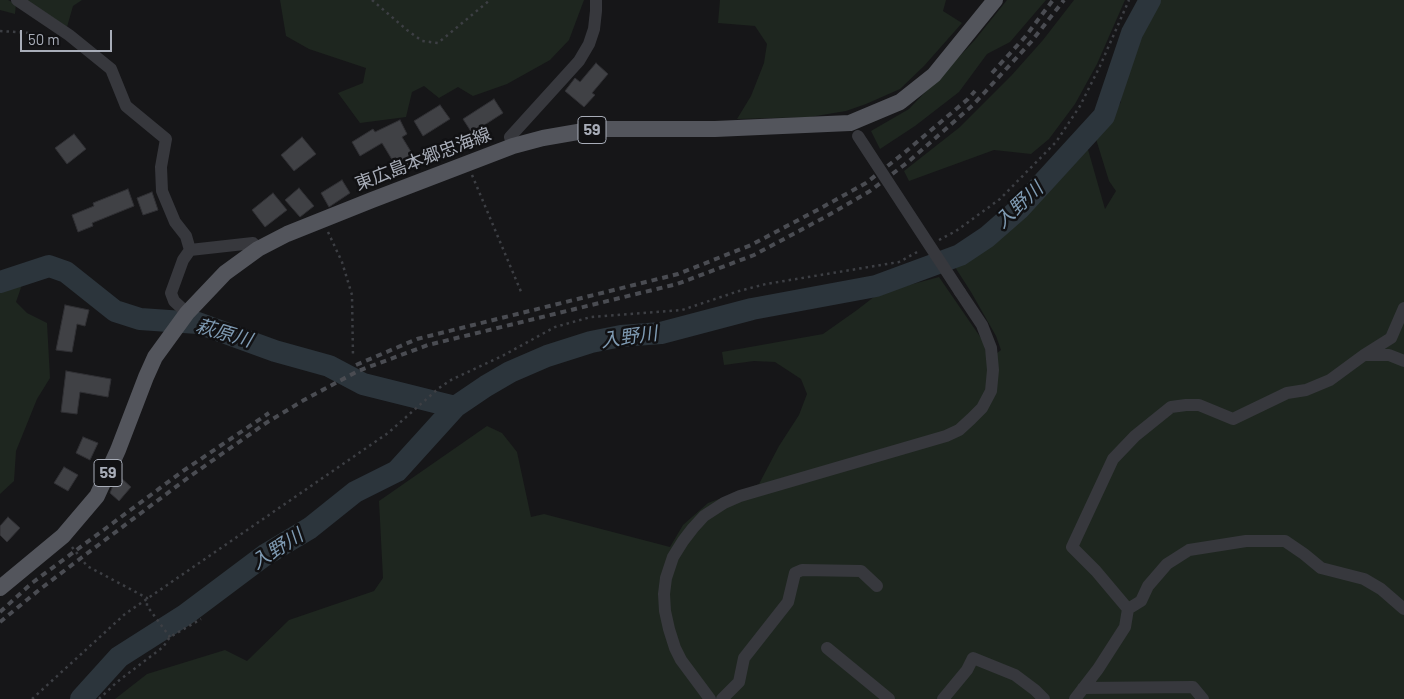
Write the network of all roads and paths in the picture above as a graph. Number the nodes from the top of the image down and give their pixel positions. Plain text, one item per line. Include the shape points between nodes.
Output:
1 (17, 0) edge
2 (372, 0) edge
3 (490, 0) edge
4 (596, 0) edge
5 (995, 0) edge
6 (1129, 0) edge
7 (0, 31) edge
8 (69, 35) junction
9 (854, 129) junction
10 (513, 146) junction
11 (467, 164) junction
12 (322, 220) junction
13 (931, 244) dead end
14 (258, 249) junction
15 (923, 249) dead end
16 (190, 250) junction
17 (522, 294) dead end
18 (1404, 308) edge
19 (187, 313) junction
20 (1364, 355) junction
21 (353, 356) dead end
22 (1404, 361) edge
23 (63, 536) junction
24 (877, 586) dead end
25 (0, 588) edge
26 (147, 598) junction
27 (1128, 609) junction
28 (1404, 609) edge
29 (201, 619) dead end
30 (170, 637) junction
31 (827, 648) dead end
32 (1083, 688) junction
33 (32, 699) edge
34 (99, 699) edge
35 (710, 699) edge
36 (722, 699) edge
37 (889, 699) edge
38 (943, 699) edge
39 (1044, 699) edge
40 (1075, 699) edge
41 (1203, 699) edge

1 - 8 street
2 - 3 path via 422,41 438,43
4 - 10 street via 594,29 589,44 579,61 510,137
5 - 9 main road, 東広島本郷忠海線 / 59 via 934,75 900,102
6 - 13 path via 1080,106 1056,142 1000,199 956,231
7 - 8 path
8 - 16 street via 111,69 126,106 166,139 161,167 162,191
9 - 10 main road, 東広島本郷忠海線 / 59 via 596,129
9 - 35 street, bridge via 982,325 991,348 994,370 991,391 982,408 959,430 946,436 740,496 704,516 693,528 673,557 666,578 664,610 681,660
10 - 11 main road, 東広島本郷忠海線 / 59
11 - 12 main road, 東広島本郷忠海線 / 59
11 - 17 path
12 - 14 main road, 東広島本郷忠海線 / 59
12 - 21 path via 342,262 352,295
14 - 16 street via 253,243
14 - 19 main road, 東広島本郷忠海線 / 59 via 225,273
15 - 26 path via 899,262 766,284 682,310 591,317 555,327 451,380 388,433
16 - 19 street via 171,292 174,301
18 - 20 street via 1392,338
19 - 23 main road, 東広島本郷忠海線 / 59 via 155,357 97,496
20 - 22 street via 1389,355
20 - 27 street via 1330,380 1306,390 1287,393 1233,419 1199,405 1170,407 1113,459 1072,547
23 - 25 main road, 東広島本郷忠海線 / 59
23 - 26 path via 88,566
24 - 36 street via 861,571 802,570 795,573 788,602 744,658 739,682
26 - 30 path via 147,606
26 - 33 path
27 - 28 street via 1141,601 1148,586 1167,564 1190,550 1246,541 1285,541 1321,568 1364,579
27 - 32 street via 1125,627
29 - 30 path
30 - 34 path via 163,647
31 - 37 street
32 - 40 street
32 - 41 street via 1193,687
38 - 39 street via 973,658 1016,675

